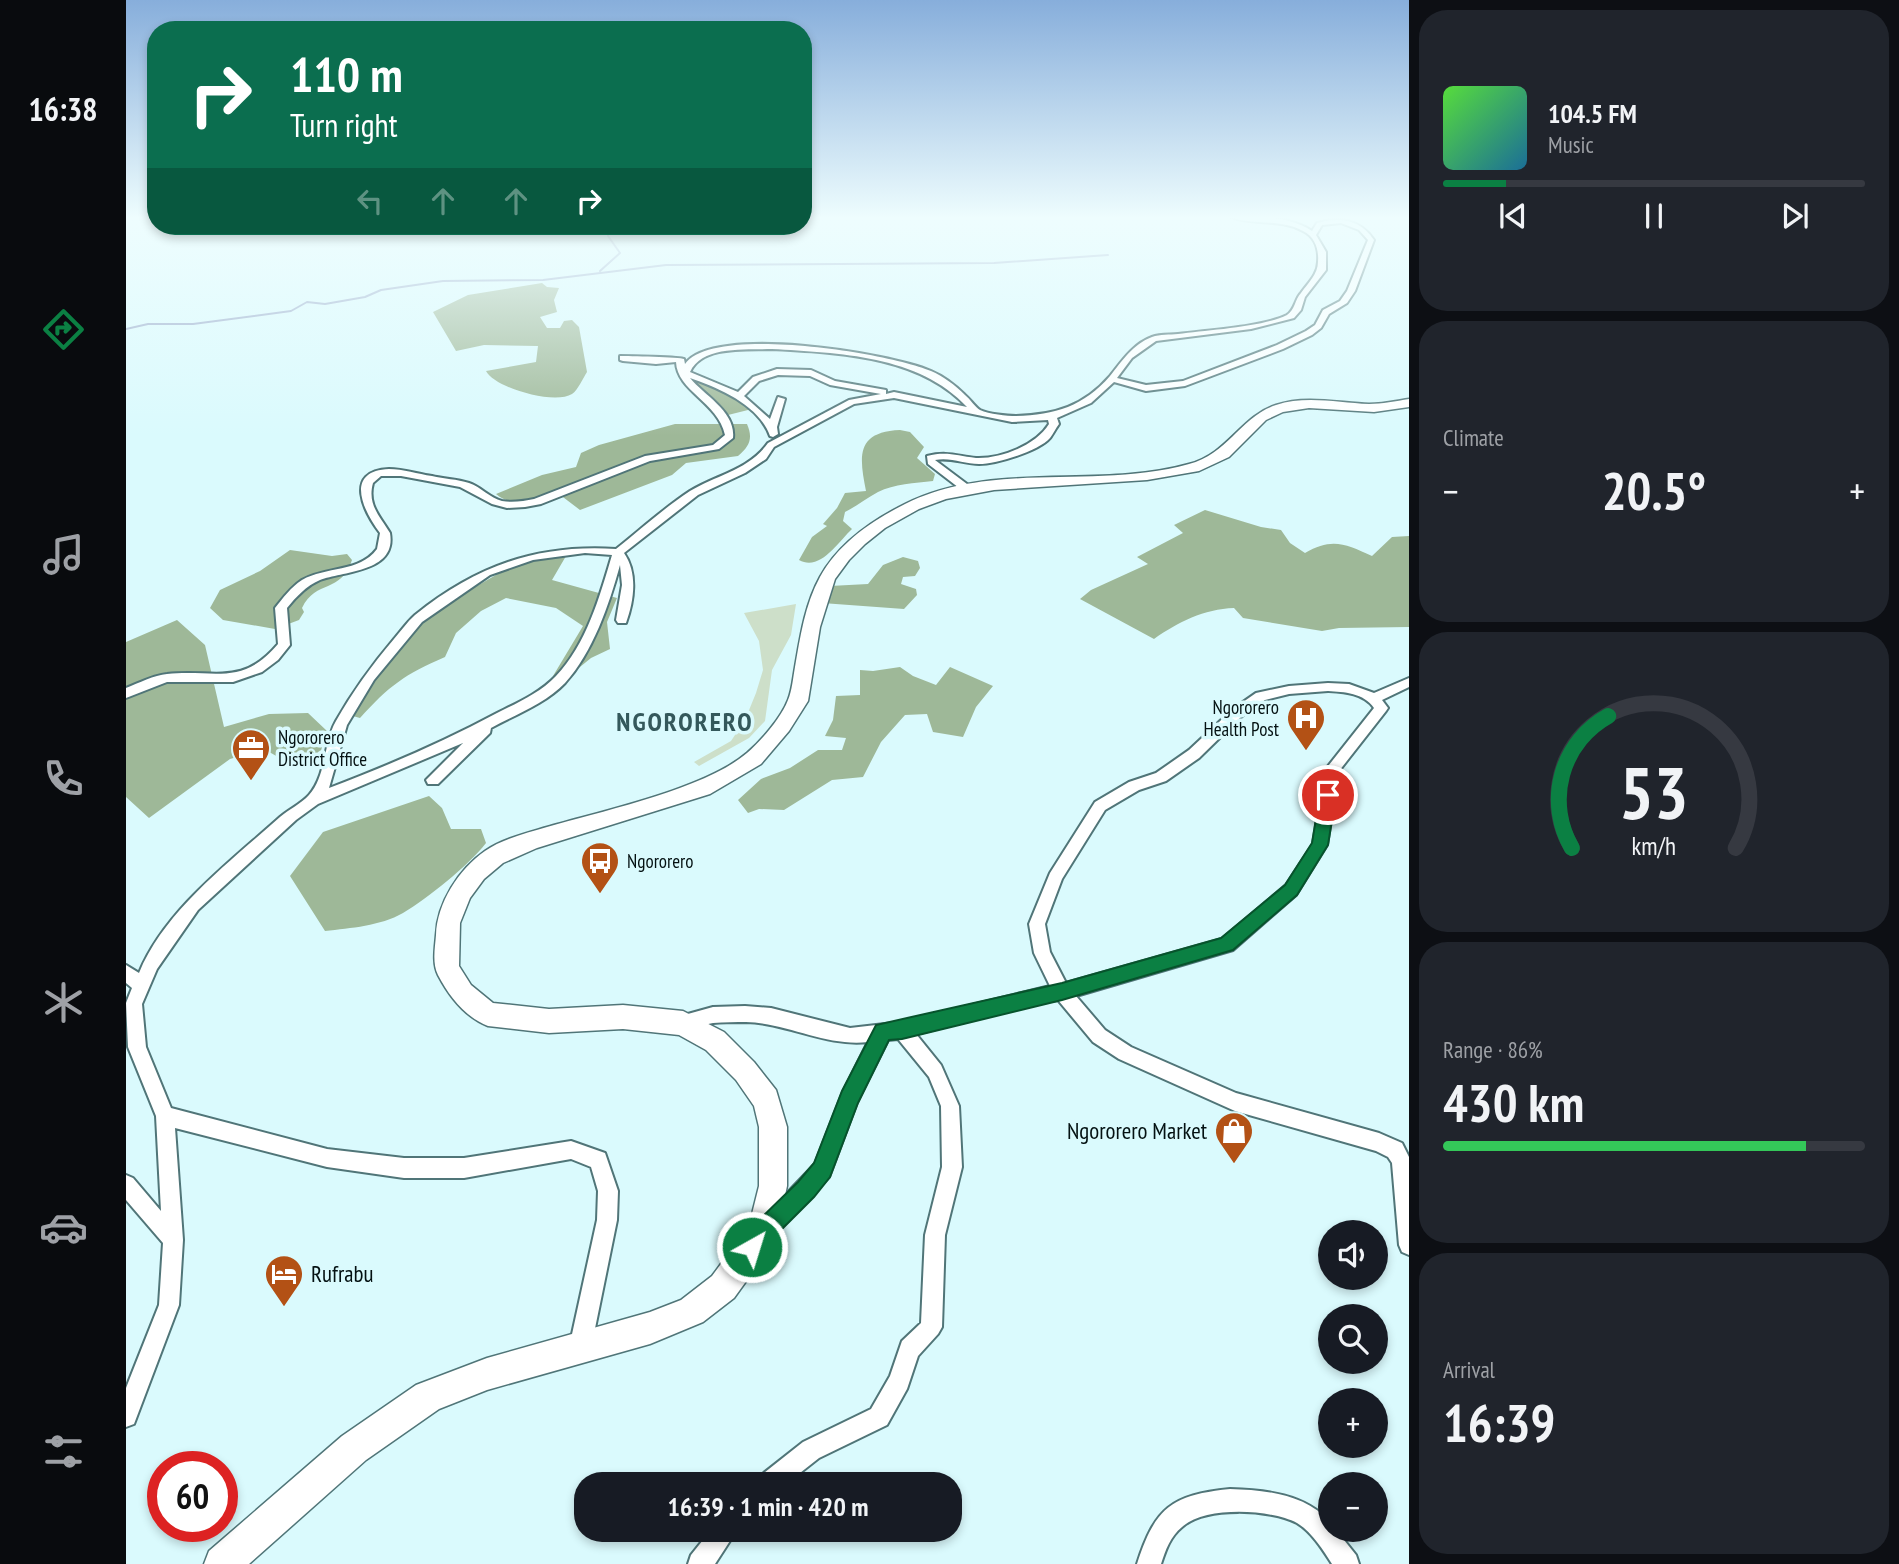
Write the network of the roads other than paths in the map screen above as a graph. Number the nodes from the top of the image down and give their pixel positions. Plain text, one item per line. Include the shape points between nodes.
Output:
1 (1307, 290) edge
2 (1351, 290) edge
3 (623, 358) dead end
4 (685, 373) junction
5 (1112, 379) junction
6 (740, 395) junction
7 (894, 395) junction
8 (781, 398) dead end
9 (1409, 403) edge
10 (976, 412) junction
11 (1052, 417) junction
12 (772, 427) junction
13 (771, 445) junction
14 (967, 489) junction
15 (618, 552) junction
16 (622, 620) dead end
17 (1409, 682) edge
18 (126, 693) edge
19 (1374, 698) junction
20 (493, 722) junction
21 (433, 780) dead end
22 (313, 800) junction
23 (126, 972) edge
24 (141, 986) junction
25 (1062, 992) junction
26 (683, 1023) junction
27 (893, 1031) junction
28 (165, 1115) junction
29 (126, 1185) edge
30 (762, 1233) junction
31 (173, 1240) junction
32 (1409, 1245) edge
33 (580, 1350) junction
34 (126, 1416) edge
35 (783, 1472) edge
36 (716, 1542) edge
37 (222, 1564) edge
38 (700, 1564) edge
39 (1149, 1564) edge
40 (1347, 1564) edge

1 - 5 street via 1291,316 1251,327 1154,339 1129,356
2 - 5 street via 1309,332 1185,383 1146,388
3 - 4 street via 680,359
4 - 6 street
4 - 10 street via 698,357 740,346 842,354 928,373
4 - 18 street via 727,425 730,436 725,442 687,454 648,458 523,505 493,501 459,484 389,471 376,475 369,479 365,492 373,519 385,531 380,555 300,585 281,608 285,640 274,657 258,670 229,680 166,678
5 - 11 street via 1087,401
6 - 7 street via 756,379 777,372 811,373 833,383
6 - 12 street
7 - 10 street
7 - 13 street via 852,402
8 - 12 street
9 - 14 main road via 1374,408 1309,404 1280,408 1261,416 1212,461 1171,473
10 - 11 street via 1012,419
11 - 14 street via 1054,424 1046,437 1018,452 978,461 945,455 930,458
12 - 13 street
13 - 15 street via 763,457 694,493
14 - 26 main road via 914,506 879,525 843,556 827,579 814,616 797,701 754,759 704,788 495,856 460,892 448,923 447,968 461,993 488,1014 549,1021 623,1017
15 - 16 street via 629,570
15 - 20 street via 582,649 560,680
15 - 22 street via 585,550 531,557 486,573 418,619 369,677 340,725 324,785
17 - 19 street
19 - 25 street via 1381,708 1332,770 1320,845 1291,890 1227,944
19 - 25 street via 1349,688 1328,687 1261,696 1161,777 1100,806 1055,877 1037,924 1042,953
20 - 21 street
20 - 22 street
22 - 24 street via 192,905 150,965
23 - 24 street
24 - 28 street via 134,1004 137,1047
25 - 27 street
25 - 32 street via 1099,1036 1125,1053 1235,1102 1358,1135 1395,1150 1401,1161
26 - 27 street via 713,1015 745,1014 850,1036
26 - 30 main road via 715,1041 766,1100 775,1161
27 - 30 street via 849,1098 822,1170
27 - 35 street via 935,1071 950,1106 952,1167 935,1235 931,1326 909,1349 899,1381 879,1417 811,1450
28 - 31 street
28 - 33 street via 327,1158 404,1168 464,1168 571,1150 598,1160 608,1191 607,1220
29 - 31 street
30 - 33 main road via 723,1287 692,1311
31 - 34 street via 169,1305
33 - 37 main road via 487,1374 418,1404 354,1448
36 - 38 street
39 - 40 street via 1171,1521 1224,1500 1276,1505 1307,1516

